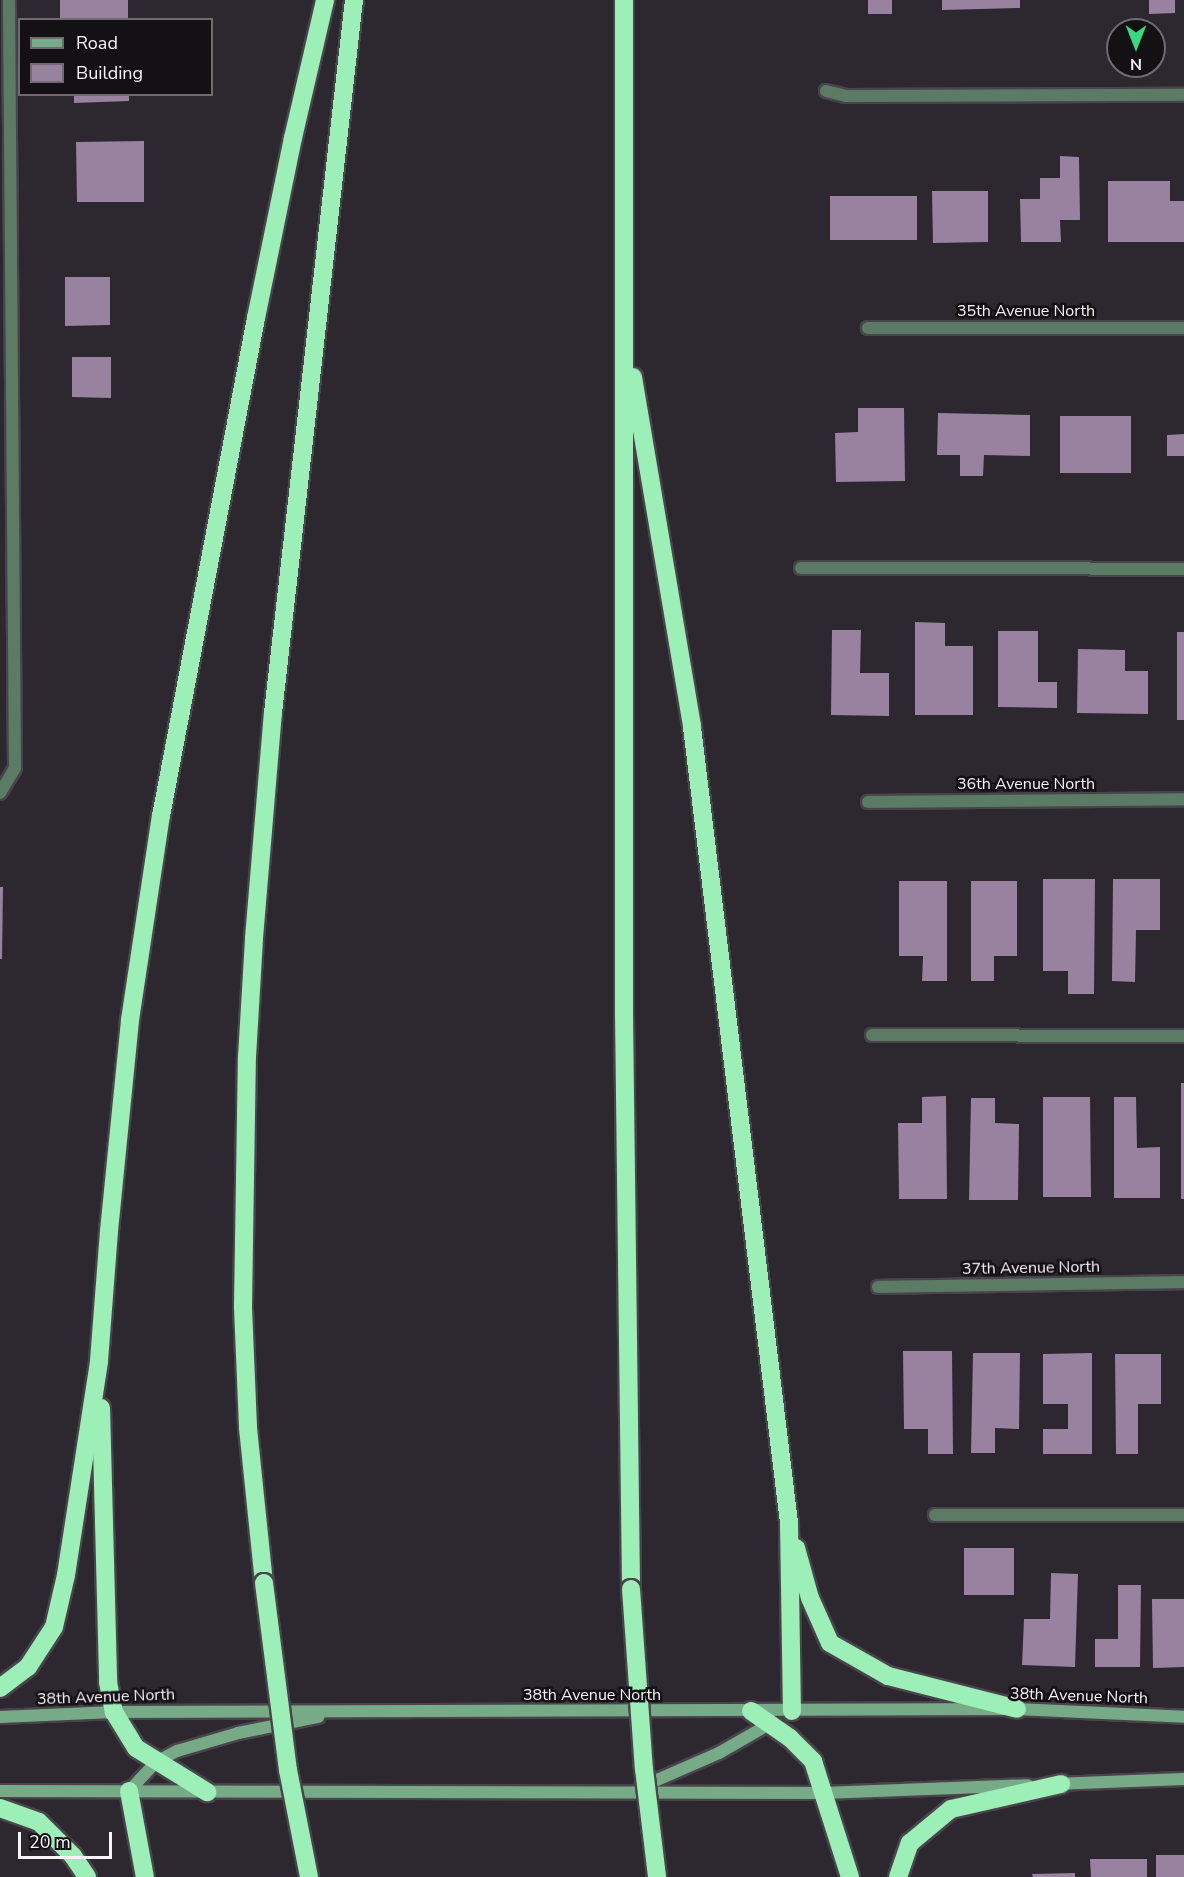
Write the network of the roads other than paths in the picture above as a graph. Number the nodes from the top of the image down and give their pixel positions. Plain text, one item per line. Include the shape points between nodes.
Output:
1 (9, 0) edge
2 (325, 0) edge
3 (354, 0) edge
4 (624, 0) edge
5 (826, 91) dead end
6 (1184, 94) edge
7 (624, 326) junction
8 (868, 328) dead end
9 (1184, 328) edge
10 (801, 568) dead end
11 (1184, 569) edge
12 (0, 793) edge
13 (1184, 799) edge
14 (868, 802) dead end
15 (872, 1035) dead end
16 (1184, 1036) edge
17 (1184, 1282) edge
18 (878, 1287) dead end
19 (99, 1361) junction
20 (935, 1515) dead end
21 (1184, 1515) edge
22 (789, 1523) junction
23 (0, 1688) edge
24 (1017, 1709) junction
25 (751, 1711) junction
26 (792, 1711) junction
27 (114, 1712) junction
28 (345, 1712) junction
29 (0, 1717) edge
30 (1184, 1717) edge
31 (771, 1723) junction
32 (156, 1762) junction
33 (1184, 1779) edge
34 (1061, 1784) junction
35 (0, 1791) edge
36 (129, 1791) junction
37 (207, 1792) junction
38 (626, 1793) junction
39 (823, 1793) junction
40 (0, 1808) edge
41 (87, 1877) edge
42 (146, 1877) edge
43 (309, 1877) edge
44 (657, 1877) edge
45 (850, 1877) edge
46 (898, 1877) edge

1 - 12 street via 15,768
2 - 19 highway via 279,205 161,816 130,1020
3 - 43 highway, bridge via 273,713 247,1045 243,1306 248,1427 288,1770
4 - 7 highway
5 - 6 street via 846,96
7 - 22 highway via 692,727
7 - 44 highway, bridge via 624,1014 631,1589 644,1769
8 - 9 street, 35th Avenue North
10 - 11 street
13 - 14 street, 36th Avenue North
15 - 16 street
17 - 18 street, 37th Avenue North
19 - 23 highway via 66,1575 54,1627 28,1667
19 - 27 highway via 108,1682
20 - 21 street
22 - 24 highway via 810,1598 830,1643 888,1676
22 - 26 highway
24 - 26 main road, 38th Avenue North
24 - 30 main road, 38th Avenue North
25 - 26 main road, 38th Avenue North
25 - 28 main road, 38th Avenue North
25 - 31 highway
26 - 31 main road
27 - 28 main road, 38th Avenue North
27 - 29 main road, 38th Avenue North
27 - 32 highway via 136,1748
28 - 32 main road via 238,1733 177,1751
31 - 38 main road via 719,1753
31 - 39 highway via 813,1761
32 - 36 main road
32 - 37 highway
33 - 34 main road
34 - 39 main road
34 - 46 highway via 951,1809 910,1843
35 - 36 main road
36 - 37 main road
36 - 42 highway
37 - 38 main road
38 - 39 main road
39 - 45 highway
40 - 41 highway via 39,1822 73,1856

